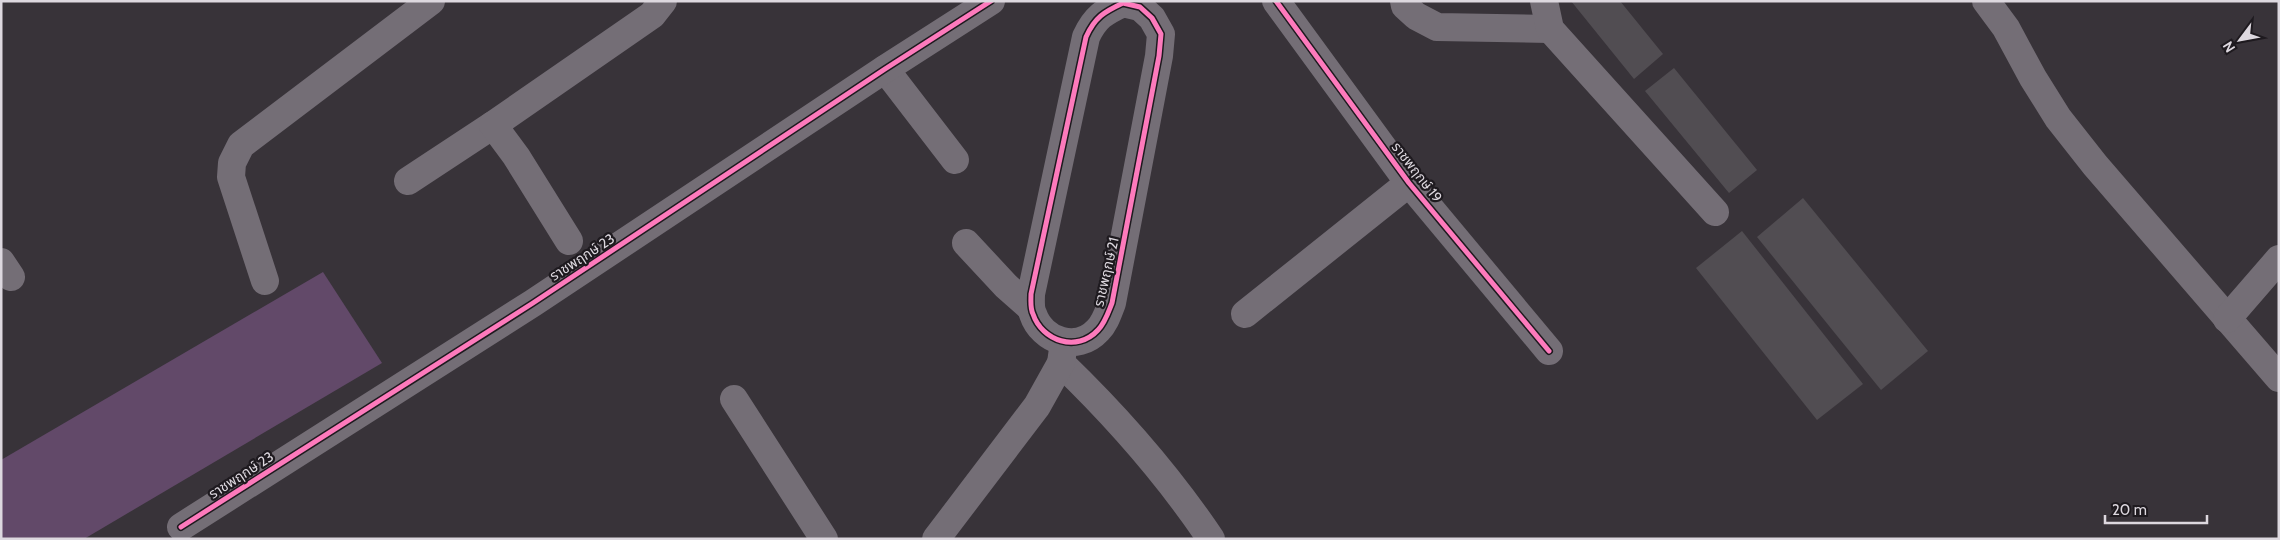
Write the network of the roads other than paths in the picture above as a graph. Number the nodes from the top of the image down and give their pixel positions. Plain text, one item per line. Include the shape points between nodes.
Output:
1 (431, 1) edge
2 (663, 1) edge
3 (991, 1) edge
4 (1276, 1) edge
5 (1404, 1) edge
6 (1544, 1) edge
7 (1986, 1) edge
8 (1123, 2) edge
9 (1550, 29) junction
10 (885, 69) junction
11 (493, 124) junction
12 (955, 160) dead end
13 (408, 181) dead end
14 (1409, 184) junction
15 (1716, 212) dead end
16 (568, 241) dead end
17 (966, 243) dead end
18 (2279, 259) edge
19 (264, 281) dead end
20 (1031, 308) junction
21 (1244, 314) dead end
22 (2227, 319) junction
23 (1549, 351) dead end
24 (1063, 352) junction
25 (2279, 378) edge
26 (734, 399) dead end
27 (181, 526) dead end
28 (824, 539) edge
29 (936, 539) edge
30 (1211, 539) edge

1 - 19 street via 241,145 232,162 231,177
2 - 11 street via 652,15
3 - 10 street, ราชพฤกษ์ 23
4 - 14 street, ราชพฤกษ์ 19
5 - 9 street via 1416,16 1437,27
6 - 9 street
7 - 22 street via 2006,28 2058,118
8 - 20 street, ราชพฤกษ์ 21 via 1093,22 1086,37 1035,273
8 - 24 street, ราชพฤกษ์ 21 via 1140,6 1152,18 1161,34 1160,56 1112,303 1097,332
9 - 15 street
10 - 12 street
10 - 27 street, ราชพฤกษ์ 23 via 532,302
11 - 13 street
11 - 16 street
14 - 21 street
14 - 23 street, ราชพฤกษ์ 19
17 - 20 street
18 - 22 street
20 - 24 street via 1042,330
22 - 25 street
24 - 29 street via 1037,406
24 - 30 street
26 - 28 street

